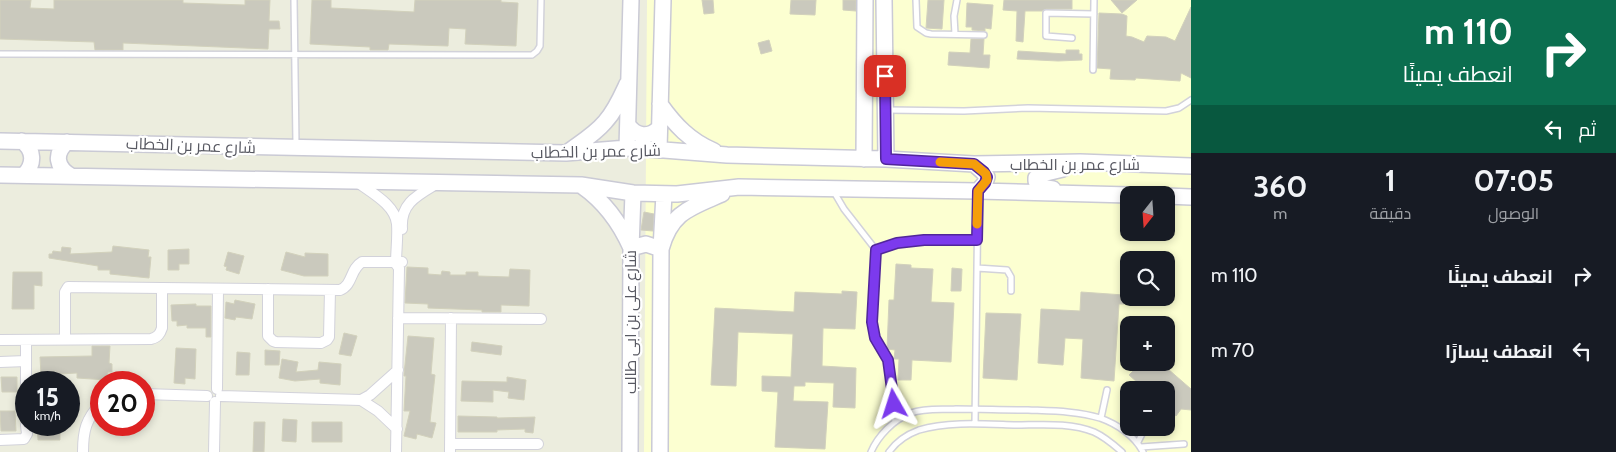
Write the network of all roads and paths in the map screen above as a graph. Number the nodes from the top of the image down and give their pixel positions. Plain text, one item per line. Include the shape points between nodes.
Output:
1 (294, 0) edge
2 (541, 0) edge
3 (631, 0) edge
4 (662, 0) edge
5 (865, 0) edge
6 (884, 0) edge
7 (916, 0) edge
8 (957, 0) edge
9 (1094, 0) edge
10 (1094, 14) junction
11 (865, 25) junction
12 (884, 26) junction
13 (955, 34) junction
14 (984, 34) dead end
15 (1072, 38) dead end
16 (0, 54) edge
17 (295, 54) junction
18 (1093, 70) dead end
19 (629, 81) junction
20 (1191, 100) edge
21 (660, 104) junction
22 (886, 110) junction
23 (628, 125) junction
24 (659, 128) junction
25 (0, 140) edge
26 (22, 141) junction
27 (68, 142) junction
28 (296, 148) junction
29 (627, 148) junction
30 (659, 150) junction
31 (566, 153) junction
32 (727, 155) junction
33 (864, 159) junction
34 (886, 159) junction
35 (1080, 162) junction
36 (974, 164) junction
37 (1191, 166) edge
38 (0, 175) edge
39 (24, 175) junction
40 (71, 176) junction
41 (356, 181) junction
42 (438, 183) junction
43 (581, 185) junction
44 (739, 187) junction
45 (831, 188) junction
46 (978, 191) junction
47 (633, 193) junction
48 (664, 194) junction
49 (1080, 194) junction
50 (1120, 195) edge
51 (1175, 196) edge
52 (1191, 197) edge
53 (400, 231) junction
54 (977, 240) junction
55 (631, 248) junction
56 (661, 249) junction
57 (876, 250) junction
58 (399, 264) junction
59 (977, 268) junction
60 (162, 288) junction
61 (218, 289) junction
62 (268, 289) junction
63 (330, 290) junction
64 (1011, 291) dead end
65 (398, 318) junction
66 (451, 318) junction
67 (541, 319) dead end
68 (65, 339) junction
69 (0, 340) edge
70 (26, 340) junction
71 (26, 361) junction
72 (0, 362) edge
73 (398, 370) junction
74 (26, 371) edge
75 (1107, 390) dead end
76 (155, 394) edge
77 (215, 396) junction
78 (361, 400) junction
79 (975, 409) junction
80 (90, 415) edge
81 (1101, 418) junction
82 (895, 422) junction
83 (975, 424) junction
84 (397, 429) junction
85 (25, 436) edge
86 (0, 440) edge
87 (538, 444) dead end
88 (1184, 444) dead end
89 (1141, 447) edge
90 (450, 448) edge
91 (502, 448) edge
92 (82, 452) edge
93 (214, 452) edge
94 (396, 452) edge
95 (630, 452) edge
96 (660, 452) edge
97 (871, 452) edge
98 (889, 452) edge
99 (1122, 452) edge

1 - 17 lane
2 - 17 lane via 540,46 532,55
3 - 19 street
4 - 21 street
5 - 11 street
6 - 12 street
7 - 13 lane via 917,27 931,34
8 - 13 lane
9 - 10 lane
10 - 15 lane via 1046,14 1046,36
10 - 18 lane
11 - 12 street
11 - 33 street
12 - 22 street
13 - 14 lane
16 - 17 lane
17 - 28 lane
19 - 23 street
19 - 31 street via 605,123
20 - 22 lane via 1166,111 1028,108
21 - 24 street
21 - 32 street via 685,134 705,147
22 - 34 street
23 - 24 street via 643,135 652,134
23 - 29 street
24 - 30 street
25 - 26 street, شارع عمر بن الخطاب
26 - 27 street, شارع عمر بن الخطاب
26 - 39 street via 31,151 32,160
27 - 28 street, شارع عمر بن الخطاب
27 - 40 street via 58,156 64,172
28 - 31 street, شارع عمر بن الخطاب
29 - 30 street, شارع عمر بن الخطاب
29 - 31 street, شارع عمر بن الخطاب
30 - 32 street, شارع عمر بن الخطاب
32 - 33 street, شارع عمر بن الخطاب
33 - 34 street, شارع عمر بن الخطاب
34 - 36 street, شارع عمر بن الخطاب
35 - 36 street, شارع عمر بن الخطاب
35 - 37 street, شارع عمر بن الخطاب
35 - 49 street via 1038,175 1036,181 1040,186
36 - 46 street via 987,177
38 - 39 street, شارع عمر بن الخطاب
39 - 40 street, شارع عمر بن الخطاب
40 - 41 street, شارع عمر بن الخطاب
41 - 42 street, شارع عمر بن الخطاب
41 - 53 street via 391,209
42 - 43 street, شارع عمر بن الخطاب
42 - 53 street via 409,204
43 - 47 street, شارع عمر بن الخطاب
43 - 55 street via 613,216
44 - 45 street, شارع عمر بن الخطاب
44 - 48 street, شارع عمر بن الخطاب
44 - 56 street via 682,212 668,229
45 - 46 street, شارع عمر بن الخطاب
45 - 57 lane
46 - 49 street, شارع عمر بن الخطاب
46 - 54 lane
47 - 48 street, شارع عمر بن الخطاب
47 - 55 street, شارع على بن ابى طالب
48 - 56 street, شارع على بن ابى طالب
49 - 50 street, شارع عمر بن الخطاب
51 - 52 street
53 - 58 street
54 - 57 lane via 924,240 897,243
54 - 59 lane
55 - 56 street via 646,244
55 - 95 street, شارع على بن ابى طالب
56 - 96 street, شارع على بن ابى طالب
57 - 82 lane via 873,333 890,369
58 - 63 street via 362,262 357,264 348,285
58 - 65 street
59 - 64 lane via 1007,270 1011,277
59 - 79 lane
60 - 61 street
60 - 68 street via 162,328 157,337
60 - 68 street via 68,287 65,292
61 - 62 street
61 - 77 street
62 - 63 street
62 - 63 street via 270,339 312,343 324,342 329,337
65 - 66 street
65 - 73 street
66 - 67 street
66 - 90 street
68 - 70 street
69 - 70 street
70 - 71 street
71 - 72 street
71 - 74 street
73 - 78 street
73 - 84 street
75 - 81 lane
76 - 77 street
77 - 78 street
77 - 93 street
78 - 84 street
79 - 81 lane via 1060,411
79 - 82 lane via 929,410 911,413
79 - 83 lane
80 - 92 street via 85,426
81 - 89 lane via 1120,428
82 - 97 lane via 882,434
83 - 98 lane via 917,430 902,438
83 - 99 lane via 1077,427 1094,432
84 - 94 street
85 - 86 street
87 - 91 street
88 - 89 lane
90 - 91 street

